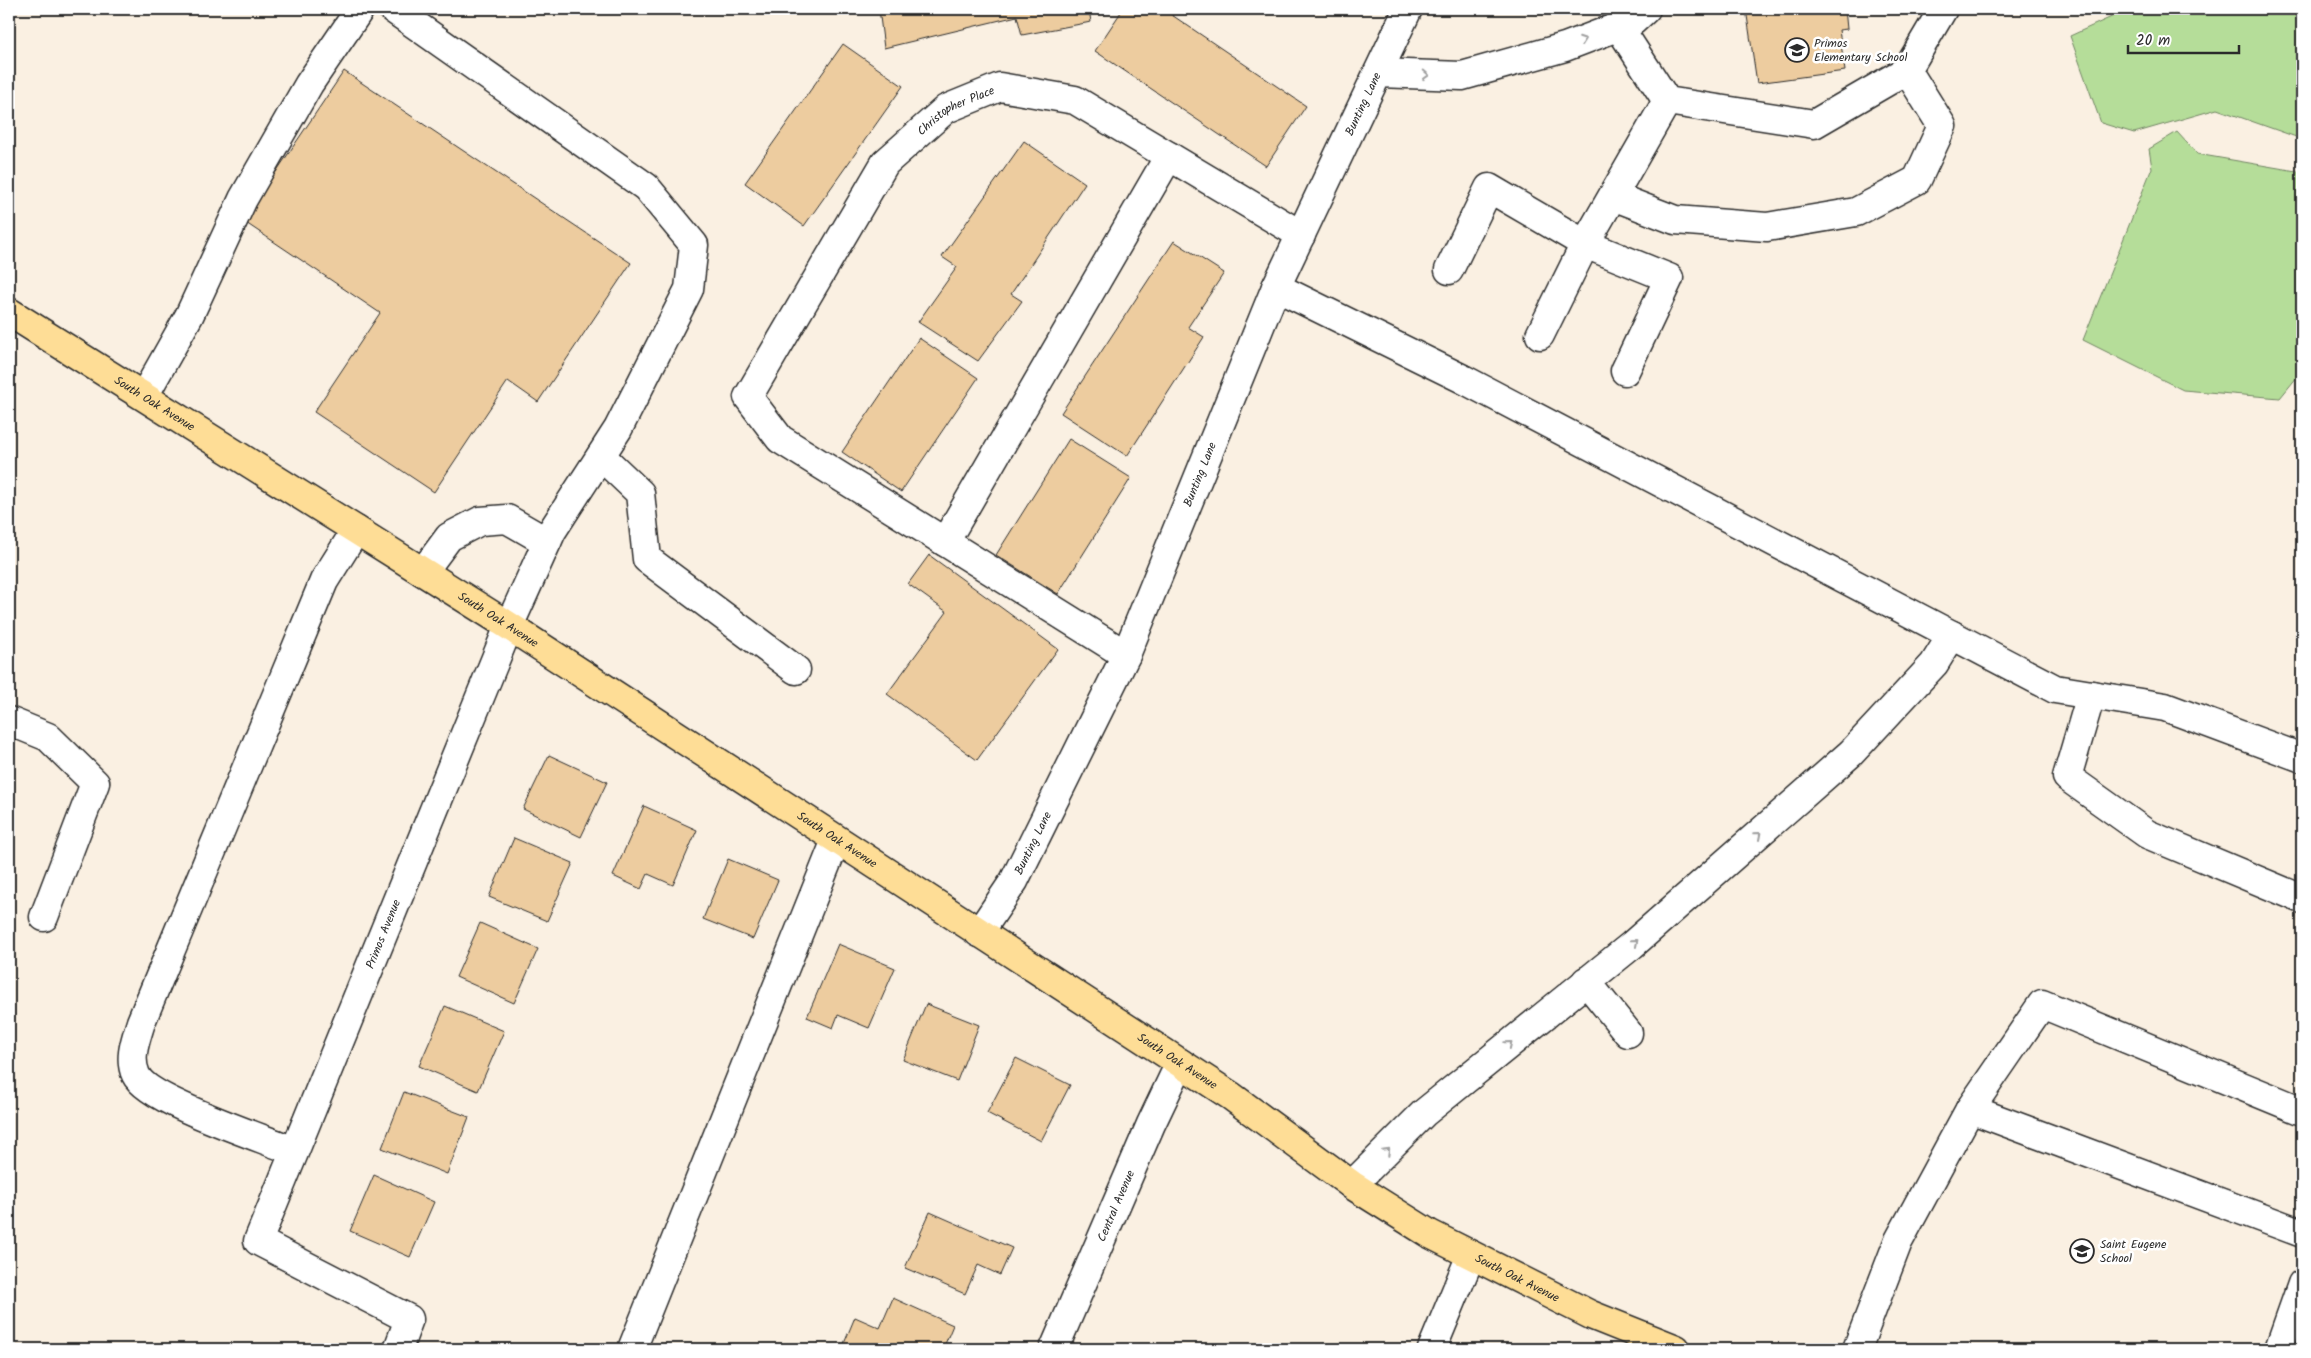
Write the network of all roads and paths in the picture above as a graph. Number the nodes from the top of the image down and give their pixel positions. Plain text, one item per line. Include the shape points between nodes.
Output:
1 (360, 9) edge
2 (393, 9) edge
3 (1408, 9) edge
4 (1646, 9) edge
5 (1943, 9) edge
6 (1618, 27) junction
7 (1907, 70) junction
8 (1378, 73) junction
9 (1667, 102) junction
10 (1169, 156) junction
11 (1613, 196) junction
12 (1301, 235) junction
13 (1585, 244) junction
14 (1449, 270) dead end
15 (1276, 286) junction
16 (9, 312) edge
17 (1540, 335) dead end
18 (1625, 372) dead end
19 (144, 396) junction
20 (601, 456) junction
21 (356, 530) junction
22 (547, 542) junction
23 (944, 542) junction
24 (423, 572) junction
25 (509, 626) junction
26 (1952, 635) junction
27 (1126, 655) junction
28 (796, 670) dead end
29 (2091, 695) junction
30 (9, 721) edge
31 (2302, 758) edge
32 (836, 840) junction
33 (2302, 899) edge
34 (44, 917) dead end
35 (979, 932) junction
36 (1586, 982) junction
37 (1628, 1034) dead end
38 (1180, 1064) junction
39 (1970, 1109) junction
40 (2302, 1111) edge
41 (294, 1151) junction
42 (1352, 1185) junction
43 (2302, 1233) edge
44 (1471, 1255) junction
45 (2302, 1284) edge
46 (398, 1349) edge
47 (632, 1349) edge
48 (1054, 1349) edge
49 (1432, 1349) edge
50 (1676, 1349) edge
51 (1857, 1349) edge
52 (2280, 1349) edge

1 - 19 street via 309,84 243,199 189,316
2 - 20 street, Primos Avenue via 646,188 694,245 689,289
3 - 8 street, Bunting Lane
4 - 6 street via 1633,21
5 - 7 street
8 -> 6 street via 1462,76 1566,47
6 - 9 street
7 - 9 street via 1814,124
7 - 11 street via 1942,126 1917,180 1856,212 1768,227 1675,220
8 - 12 street, Bunting Lane
9 - 11 street
10 - 12 street, Christopher Place
10 - 23 street
10 - 23 street, Christopher Place via 1075,100 1000,86 946,109 885,163 748,397 780,439
11 - 13 street
12 - 15 street, Bunting Lane
13 - 14 street via 1489,188
13 - 17 street
13 - 18 street via 1669,278
15 - 26 street via 1464,379
15 - 27 street, Bunting Lane
16 - 19 main road, South Oak Avenue
19 - 21 main road, South Oak Avenue
20 - 22 street, Primos Avenue
20 - 28 street via 640,493 647,559
21 - 24 main road, South Oak Avenue
21 - 41 street via 324,581 141,1022 132,1058 137,1077 164,1099
22 - 24 street via 507,519 480,521 450,537
22 - 25 street, Primos Avenue
23 - 27 street
24 - 25 main road, South Oak Avenue
25 - 32 main road, South Oak Avenue
25 - 41 street, Primos Avenue
26 - 29 street via 2055,689
36 -> 26 street via 1851,753 1934,664
27 - 35 street, Bunting Lane via 1014,881
29 - 31 street via 2165,707
29 - 33 street via 2067,777 2147,834
30 - 34 street via 48,737 95,783
32 - 35 main road, South Oak Avenue
32 - 47 street
35 - 38 main road, South Oak Avenue
36 - 37 street
42 -> 36 street via 1424,1113
38 - 42 main road, South Oak Avenue via 1231,1096
38 - 48 street, Central Avenue
39 - 40 street via 2042,1004
39 - 43 street
39 - 51 street via 1898,1242
41 - 46 street, Primos Avenue via 258,1241 409,1319
42 - 44 main road, South Oak Avenue via 1430,1234
44 - 49 street
44 - 50 main road, South Oak Avenue via 1591,1314
45 - 52 street

